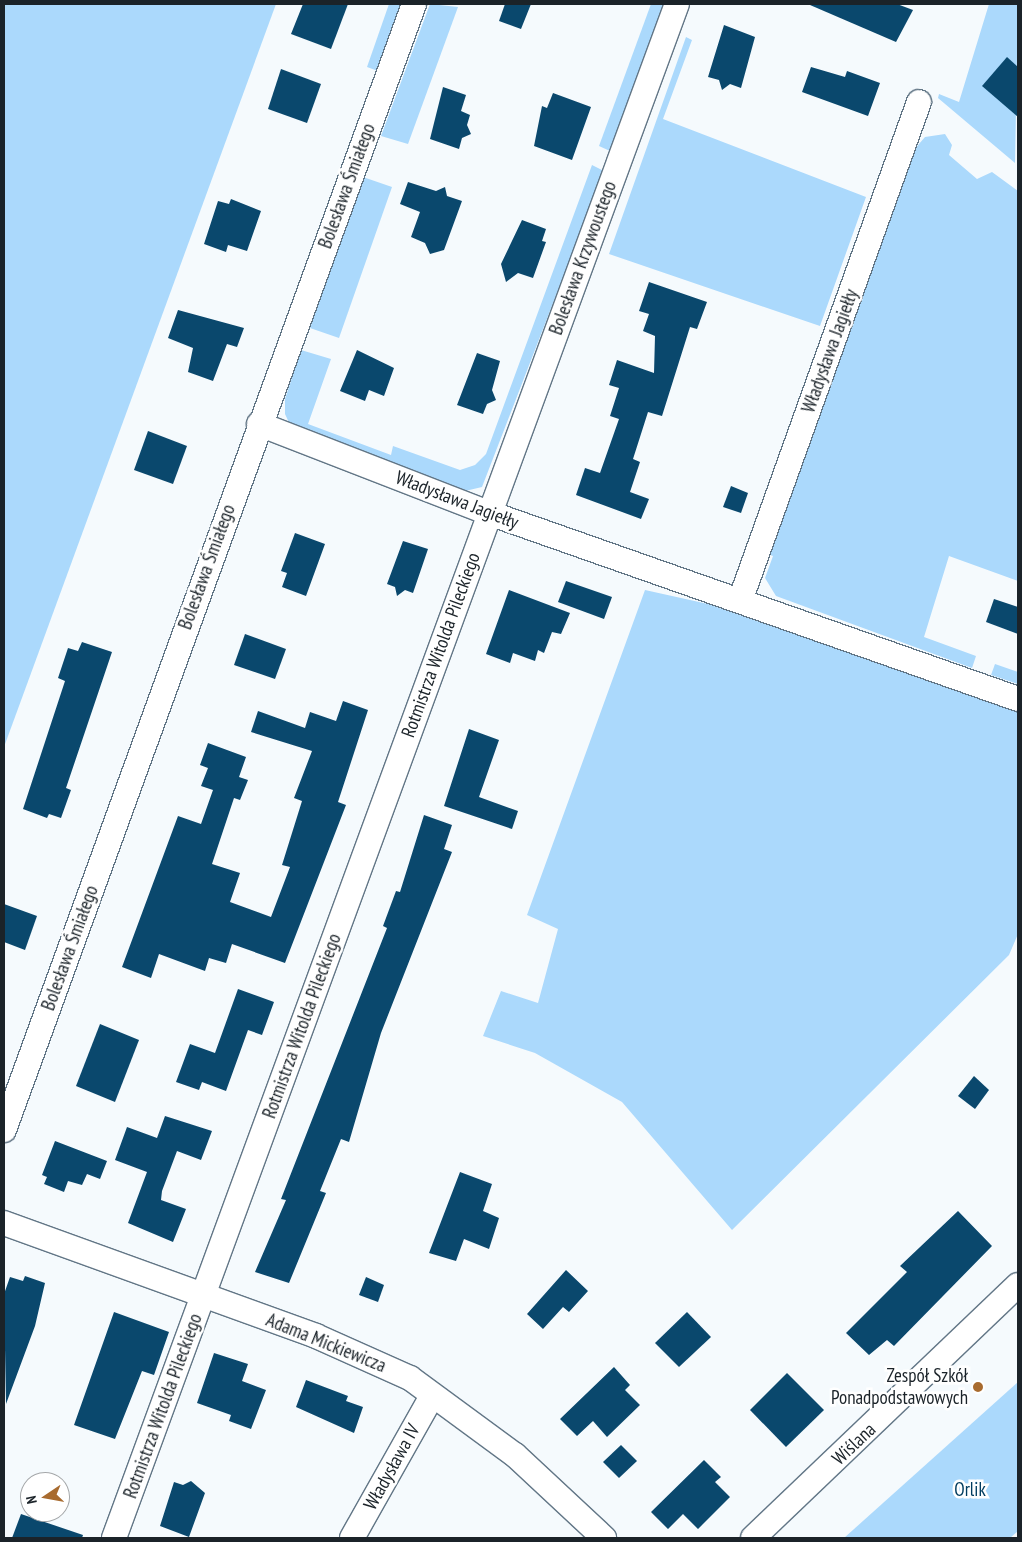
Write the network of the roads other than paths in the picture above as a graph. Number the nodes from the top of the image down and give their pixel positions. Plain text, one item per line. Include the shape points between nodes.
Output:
1 (414, 4) edge
2 (677, 4) edge
3 (919, 102) dead end
4 (259, 424) junction
5 (489, 513) junction
6 (740, 601) junction
7 (1018, 699) edge
8 (4, 1130) edge
9 (4, 1223) edge
10 (1018, 1285) edge
11 (204, 1295) junction
12 (432, 1396) junction
13 (114, 1538) edge
14 (352, 1538) edge
15 (604, 1538) edge
16 (753, 1538) edge

1 - 4 street, Bolesława Śmiałego
2 - 5 street, Bolesława Krzywoustego
3 - 6 street, Władysława Jagiełły
4 - 5 street, Władysława Jagiełły
4 - 8 street, Bolesława Śmiałego
5 - 6 street, Władysława Jagiełły
5 - 11 street, Rotmistrza Witolda Pileckiego
6 - 7 street, Władysława Jagiełły
9 - 11 street, Adama Mickiewicza
10 - 16 street, Wiślana
11 - 12 street, Adama Mickiewicza via 316,1336 410,1378
11 - 13 street, Rotmistrza Witolda Pileckiego
12 - 14 street, Władysława IV
12 - 15 street, Adama Mickiewicza via 514,1455

